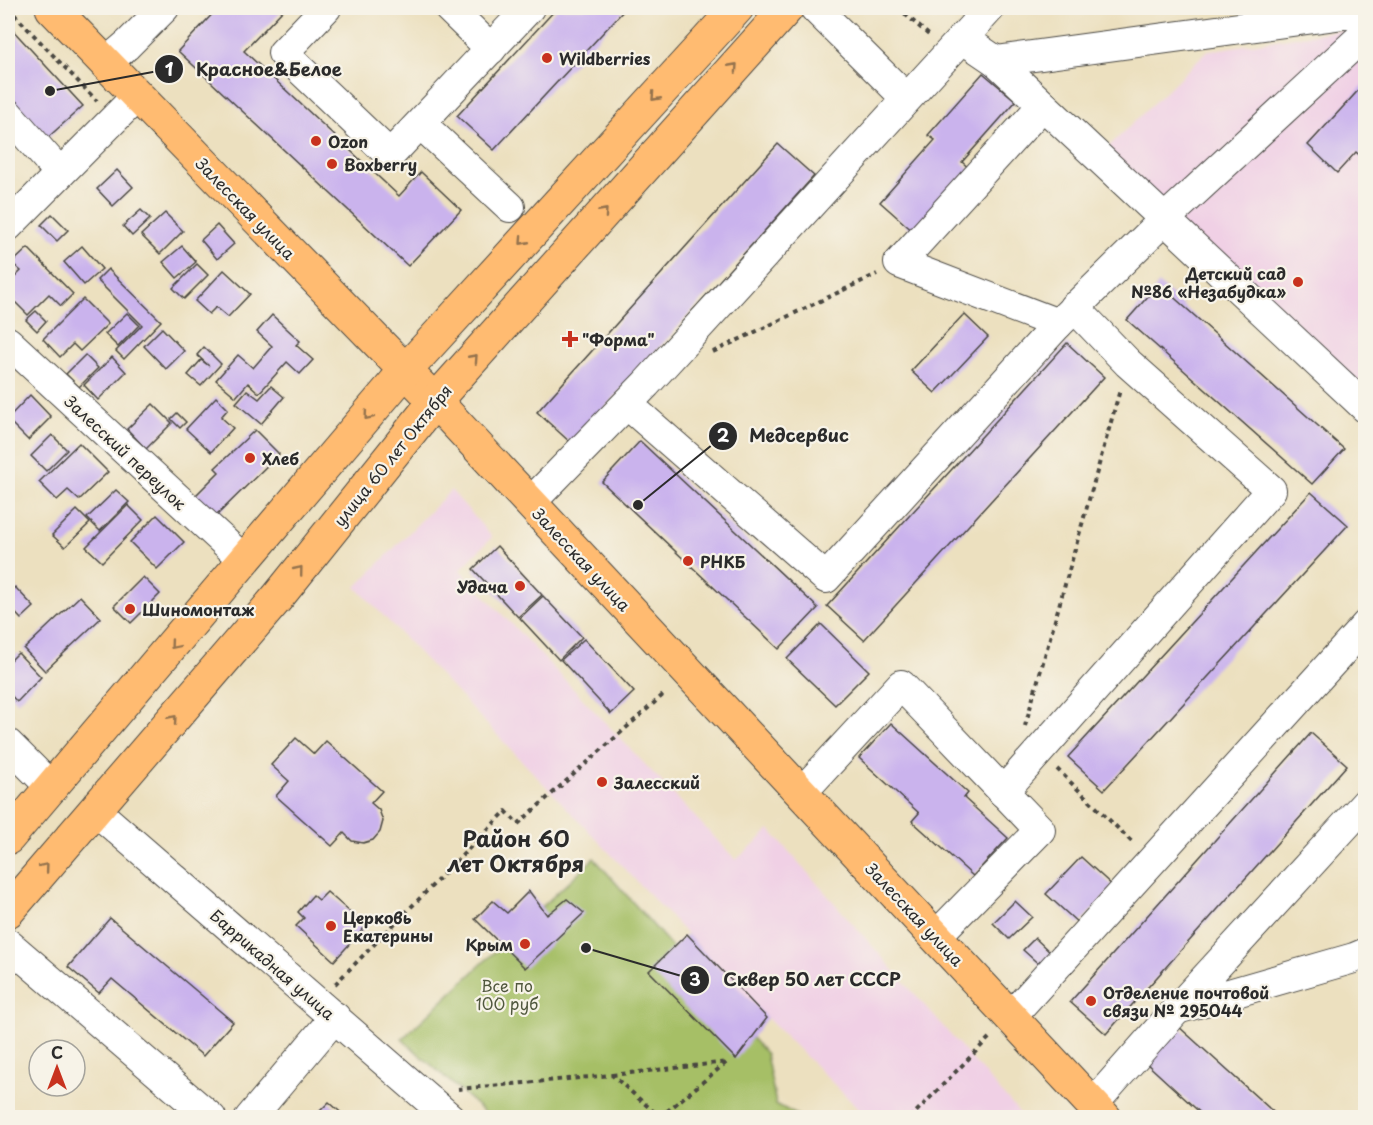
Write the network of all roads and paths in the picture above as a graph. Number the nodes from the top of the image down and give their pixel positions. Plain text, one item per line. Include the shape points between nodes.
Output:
1 (8, 8) edge
2 (51, 8) edge
3 (164, 8) edge
4 (326, 8) edge
5 (449, 8) edge
6 (529, 8) edge
7 (737, 8) edge
8 (787, 8) edge
9 (815, 8) edge
10 (898, 8) edge
11 (990, 8) edge
12 (1365, 10) edge
13 (1229, 18) edge
14 (1365, 33) edge
15 (956, 45) junction
16 (491, 49) junction
17 (996, 61) junction
18 (106, 63) junction
19 (137, 96) junction
20 (906, 98) junction
21 (1042, 106) junction
22 (8, 114) edge
23 (114, 119) junction
24 (421, 124) junction
25 (60, 173) junction
26 (510, 207) dead end
27 (1164, 220) junction
28 (8, 226) edge
29 (899, 263) junction
30 (1066, 315) junction
31 (8, 342) edge
32 (709, 354) dead end
33 (1128, 363) junction
34 (405, 371) junction
35 (435, 401) junction
36 (627, 404) junction
37 (1365, 408) edge
38 (530, 503) junction
39 (245, 561) junction
40 (1365, 625) edge
41 (663, 695) dead end
42 (8, 744) edge
43 (1039, 752) junction
44 (52, 788) junction
45 (1003, 792) junction
46 (801, 793) junction
47 (1365, 803) edge
48 (95, 810) junction
49 (8, 838) edge
50 (1151, 861) junction
51 (8, 911) edge
52 (936, 936) junction
53 (8, 944) edge
54 (1365, 952) edge
55 (334, 986) dead end
56 (1177, 1009) junction
57 (1011, 1016) junction
58 (334, 1017) junction
59 (612, 1075) junction
60 (421, 1092) junction
61 (1099, 1111) edge
62 (660, 1117) edge
63 (211, 1118) edge
64 (250, 1118) edge
65 (450, 1118) edge
66 (910, 1118) edge

1 - 23 path
2 - 18 main road, Залесская улица
3 - 18 street
4 - 24 street via 283,53 390,155
5 - 16 street
6 - 16 street
7 -> 34 main road
35 -> 8 main road, улица 60 лет Октября
9 - 20 street
10 - 15 path
11 - 15 street
12 - 13 street
13 - 17 street
14 - 27 street
15 - 17 street
15 - 20 street
16 - 24 street
17 - 21 street
18 - 19 main road, Залесская улица
19 - 23 street
19 - 34 main road, Залесская улица
20 - 36 street
21 - 27 street
21 - 29 street
22 - 25 street
23 - 25 street
24 - 26 street
25 - 28 street
27 - 30 street
27 - 37 street
29 - 30 street
29 - 32 path
30 - 33 street
30 - 36 street via 826,578
31 - 39 street, Залесский переулок
33 - 43 path via 1022,735
33 - 43 street via 1271,490
34 - 35 main road, Залесская улица
34 -> 39 main road
35 - 38 main road, Залесская улица
48 -> 35 main road, улица 60 лет Октября via 277,598
36 - 38 street
38 - 46 main road, Залесская улица
39 -> 44 main road
40 - 50 street
41 - 55 path via 518,824 506,811
42 - 44 street
43 - 45 street
43 - 50 path
44 - 49 main road
45 - 46 street via 901,685
45 - 52 street via 1040,830
46 - 52 main road, Залесская улица
47 - 56 street
51 -> 48 main road, улица 60 лет Октября
48 - 58 street, Баррикадная улица
50 - 57 street
52 - 57 main road, Залесская улица
53 - 63 street
54 - 56 street
56 - 61 street
57 - 61 main road, Залесская улица
57 - 66 path
58 - 60 street, Баррикадная улица
58 - 64 street
59 - 60 path
59 - 62 path
59 - 62 path via 727,1062
60 - 65 street, Баррикадная улица

